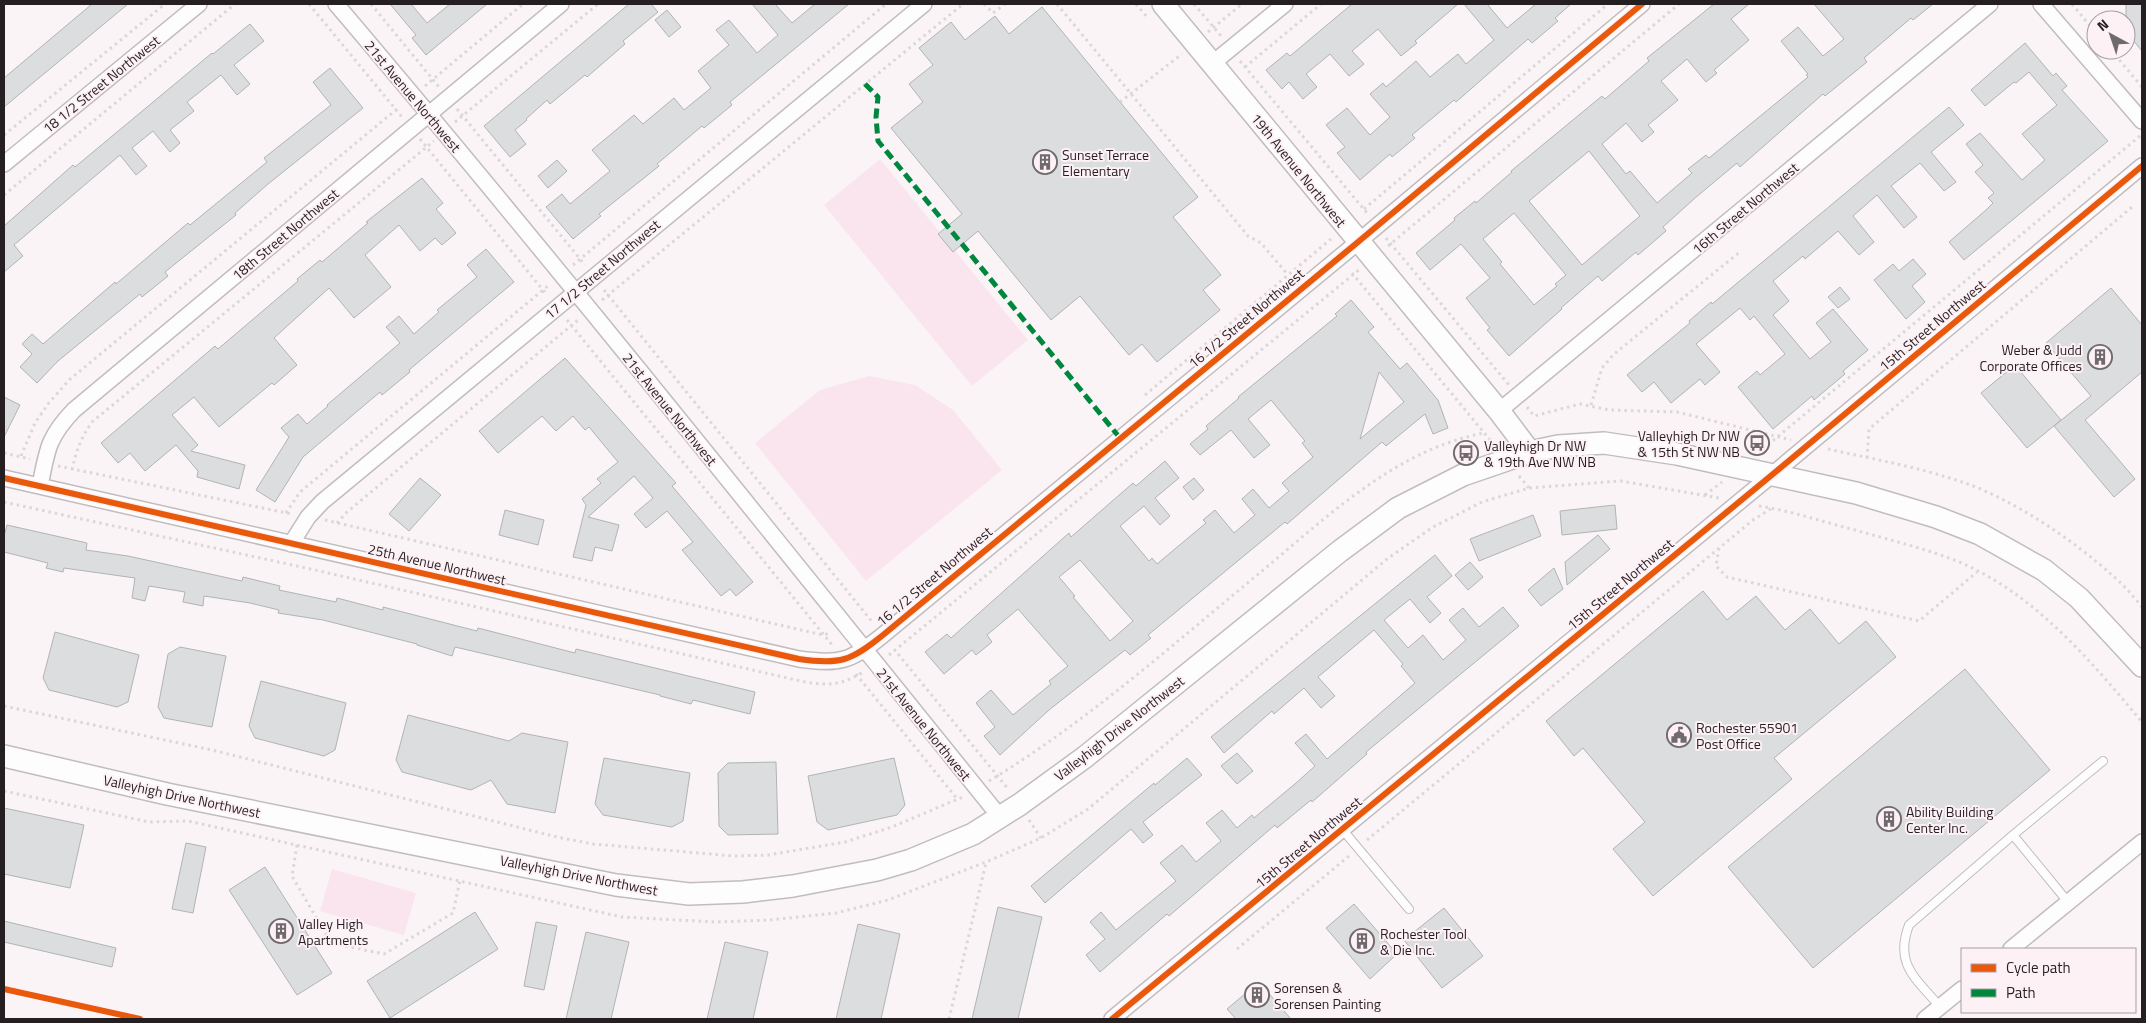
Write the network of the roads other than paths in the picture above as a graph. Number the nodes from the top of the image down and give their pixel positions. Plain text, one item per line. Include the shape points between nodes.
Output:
1 (199, 4) edge
2 (336, 4) edge
3 (561, 4) edge
4 (924, 4) edge
5 (1163, 4) edge
6 (1285, 4) edge
7 (1642, 4) edge
8 (1990, 4) edge
9 (2041, 4) edge
10 (1212, 64) junction
11 (430, 114) junction
12 (2142, 121) edge
13 (4, 164) edge
14 (2142, 166) edge
15 (1358, 242) junction
16 (575, 291) junction
17 (1499, 411) junction
18 (1530, 452) junction
19 (1773, 474) junction
20 (4, 478) edge
21 (40, 486) junction
22 (291, 544) junction
23 (865, 650) junction
24 (2142, 666) edge
25 (4, 756) edge
26 (2103, 761) dead end
27 (1000, 817) junction
28 (1342, 829) junction
29 (2013, 835) junction
30 (2142, 842) edge
31 (2068, 902) junction
32 (1409, 909) dead end
33 (2012, 948) edge
34 (1961, 989) edge
35 (1940, 1007) junction
36 (1112, 1019) edge
37 (1925, 1019) edge

1 - 13 street, 18 1/2 Street Northwest
2 - 11 street, 21st Avenue Northwest
3 - 11 street, 18th Street Northwest
4 - 16 street, 17 1/2 Street Northwest
5 - 10 main road, 19th Avenue Northwest
6 - 10 street
7 - 15 street, 16 1/2 Street Northwest
8 - 17 street, 16th Street Northwest
9 - 12 street
10 - 15 main road, 19th Avenue Northwest
11 - 16 street, 21st Avenue Northwest
11 - 21 street, 18th Street Northwest via 74,410 58,427 47,446
14 - 19 street, 15th Street Northwest
15 - 17 main road, 19th Avenue Northwest
15 - 23 street, 16 1/2 Street Northwest
16 - 22 street, 17 1/2 Street Northwest via 322,502
16 - 23 street, 21st Avenue Northwest
17 - 18 main road, 19th Avenue Northwest
18 - 19 main road, Valleyhigh Drive Northwest via 1578,444 1623,444
18 - 27 main road, Valleyhigh Drive Northwest via 1462,475 1398,508 1085,757
19 - 24 main road, Valleyhigh Drive Northwest via 1905,507 1980,534 2007,548 2065,587
19 - 28 street, 15th Street Northwest
20 - 21 street, 25th Avenue Northwest
21 - 22 street, 25th Avenue Northwest
22 - 23 street, 25th Avenue Northwest via 799,659 845,660
23 - 27 street, 21st Avenue Northwest
25 - 27 main road, Valleyhigh Drive Northwest via 167,794 601,882 689,894 793,886 878,870 950,844
26 - 29 lane
28 - 32 lane
28 - 36 street, 15th Street Northwest
29 - 31 lane
29 - 35 lane via 1909,925 1904,938 1906,964
30 - 31 street
31 - 33 street
34 - 35 street
35 - 37 street

